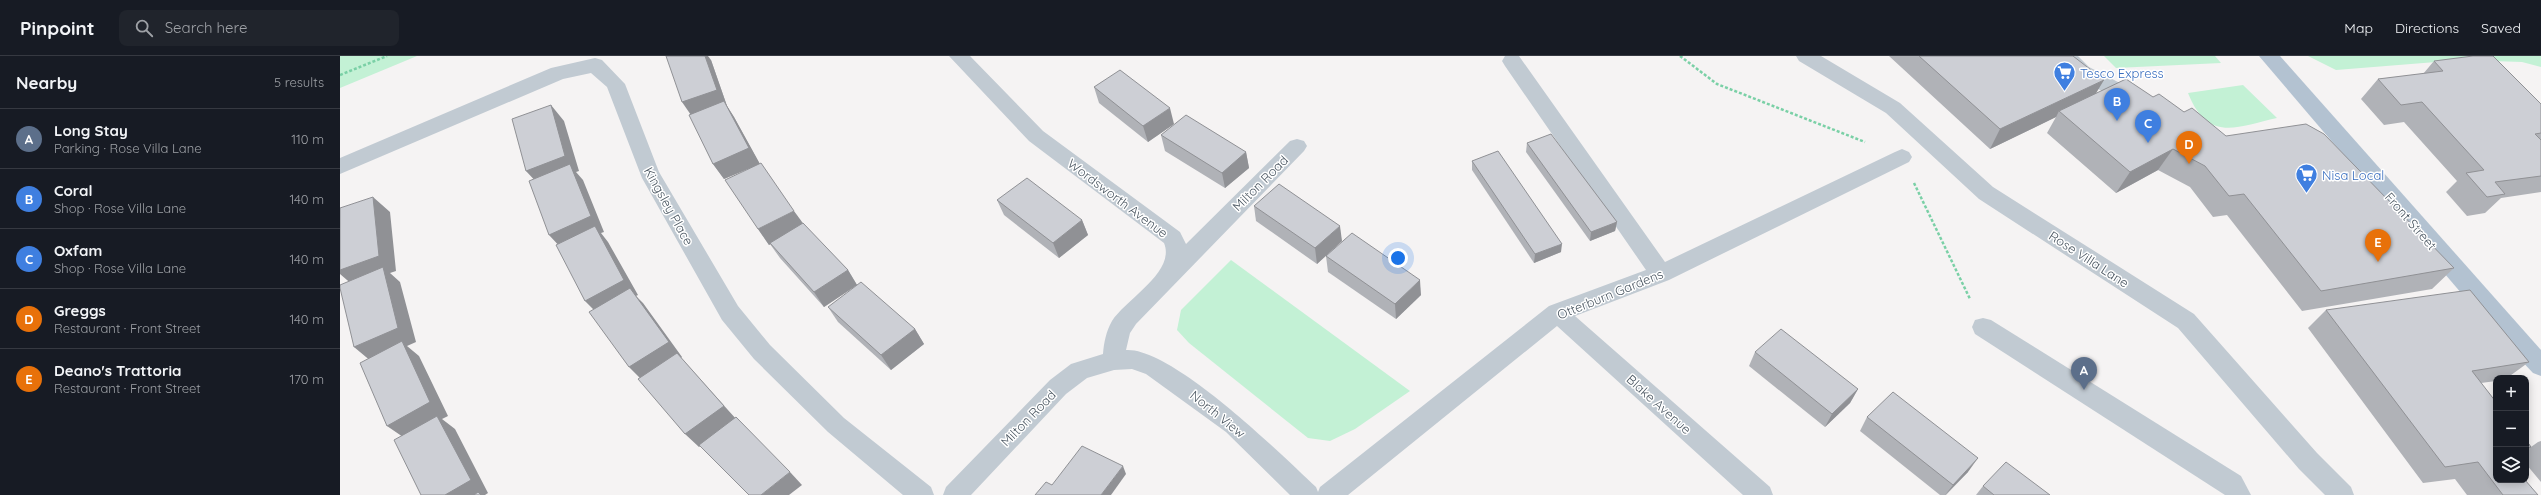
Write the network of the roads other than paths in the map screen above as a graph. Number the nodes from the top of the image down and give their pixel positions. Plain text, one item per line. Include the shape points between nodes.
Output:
1 (959, 56) edge
2 (1806, 56) edge
3 (1831, 56) edge
4 (2067, 56) edge
5 (2268, 56) edge
6 (1512, 61) dead end
7 (1841, 77) junction
8 (2153, 108) edge
9 (2331, 130) junction
10 (2309, 134) edge
11 (1297, 146) dead end
12 (1902, 157) road end
13 (340, 166) edge
14 (1172, 272) junction
15 (1661, 274) junction
16 (1557, 312) junction
17 (1983, 327) road end
18 (1114, 360) junction
19 (2541, 366) edge
20 (922, 495) edge
21 (955, 495) edge
22 (1307, 495) edge
23 (1329, 495) edge
24 (1761, 495) edge
25 (2240, 495) edge
26 (2342, 495) edge

1 - 14 street, Wordsworth Avenue via 1036,136 1172,238 1177,244 1178,253
2 - 7 street, Rose Villa Lane
3 - 7 street
4 - 8 street via 2082,72
5 - 9 main road, Front Street
6 - 15 street
7 - 26 street, Rose Villa Lane via 1893,108 1986,193 2186,321 2308,461
9 - 10 street
9 - 19 main road, Front Street via 2498,321
11 - 14 street, Milton Road
12 - 15 street, Otterburn Gardens
13 - 20 street, Kingsley Place via 558,73 595,65 616,84 649,173 730,313 762,352 836,425
14 - 18 street, Wordsworth Avenue via 1120,329 1116,339
15 - 16 street, Otterburn Gardens
16 - 23 street, Otterburn Gardens
16 - 24 street, Blake Avenue
17 - 25 street via 2232,484
18 - 21 street, Milton Road via 1079,371 1058,387
18 - 22 street, North View via 1133,359 1154,367 1189,390 1234,425

